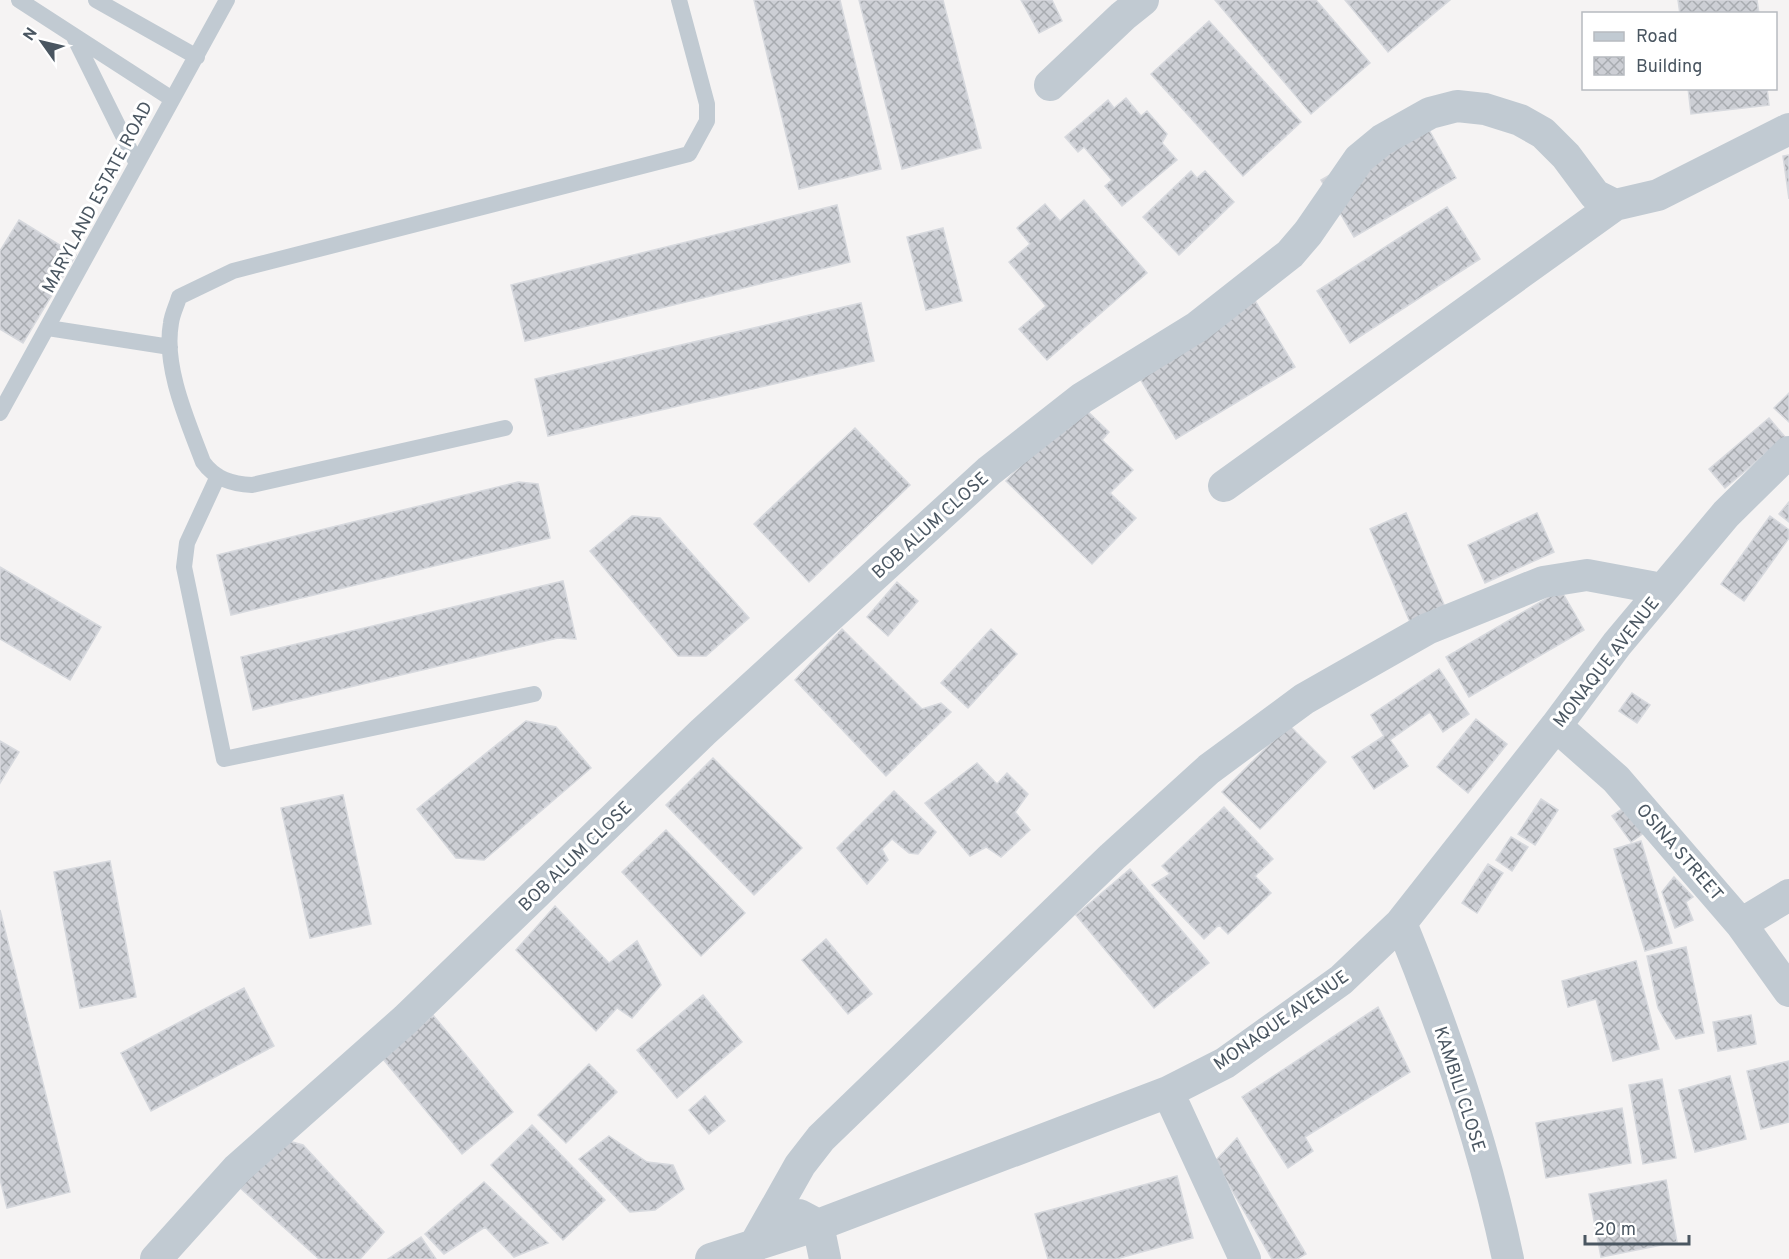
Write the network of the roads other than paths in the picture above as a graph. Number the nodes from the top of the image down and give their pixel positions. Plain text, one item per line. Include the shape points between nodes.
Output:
1 (19, 0) edge
2 (96, 0) edge
3 (679, 0) edge
4 (230, 1) edge
5 (1133, 8) edge
6 (73, 35) junction
7 (197, 57) junction
8 (1050, 85) dead end
9 (172, 99) junction
10 (1789, 129) edge
11 (137, 164) junction
12 (1615, 205) junction
13 (48, 328) junction
14 (171, 347) junction
15 (0, 413) edge
16 (505, 428) dead end
17 (1789, 452) edge
18 (218, 476) junction
19 (1224, 486) dead end
20 (1662, 590) junction
21 (534, 694) dead end
22 (1556, 726) junction
23 (1789, 895) edge
24 (1401, 923) junction
25 (1742, 924) junction
26 (1789, 991) edge
27 (1168, 1092) junction
28 (780, 1204) junction
29 (818, 1226) junction
30 (753, 1248) junction
31 (156, 1259) edge
32 (711, 1259) edge
33 (825, 1259) edge
34 (1245, 1259) edge
35 (1508, 1259) edge

1 - 6 lane
2 - 7 lane
3 - 14 lane via 707,104 707,122 689,154 233,271 179,297 170,323
4 - 7 lane, MARYLAND ESTATE ROAD
5 - 8 street
6 - 9 lane
6 - 11 lane
7 - 9 lane, MARYLAND ESTATE ROAD
9 - 11 lane, MARYLAND ESTATE ROAD
10 - 12 street via 1658,195
11 - 13 lane, MARYLAND ESTATE ROAD
12 - 19 street
12 - 31 street, BOB ALUM CLOSE via 1595,195 1543,133 1520,120 1485,109 1457,106 1430,113 1382,140 1359,159 1290,254 1197,327 1082,398 989,471 703,732 406,1019 237,1169
13 - 14 lane
13 - 15 lane, MARYLAND ESTATE ROAD
14 - 18 lane via 178,394 203,462
16 - 18 lane via 252,485 232,484
17 - 20 street, MONAQUE AVENUE via 1726,514
18 - 21 lane via 187,543 184,567 224,759
20 - 22 street, MONAQUE AVENUE
20 - 28 street via 1587,575 1543,582 1427,629 1304,699 1209,769 1112,856 821,1138 800,1165
22 - 24 street, MONAQUE AVENUE
22 - 25 street, OSINA STREET via 1616,779
23 - 25 street
24 - 27 street, MONAQUE AVENUE via 1341,980 1286,1021 1225,1063
24 - 35 street, KAMBILI CLOSE via 1449,1054 1498,1212
25 - 26 street, OSINA STREET
27 - 29 street, MONAQUE AVENUE
27 - 34 street
28 - 29 street
28 - 30 street
29 - 30 street, MONAQUE AVENUE
29 - 33 street
30 - 32 street, MONAQUE AVENUE

